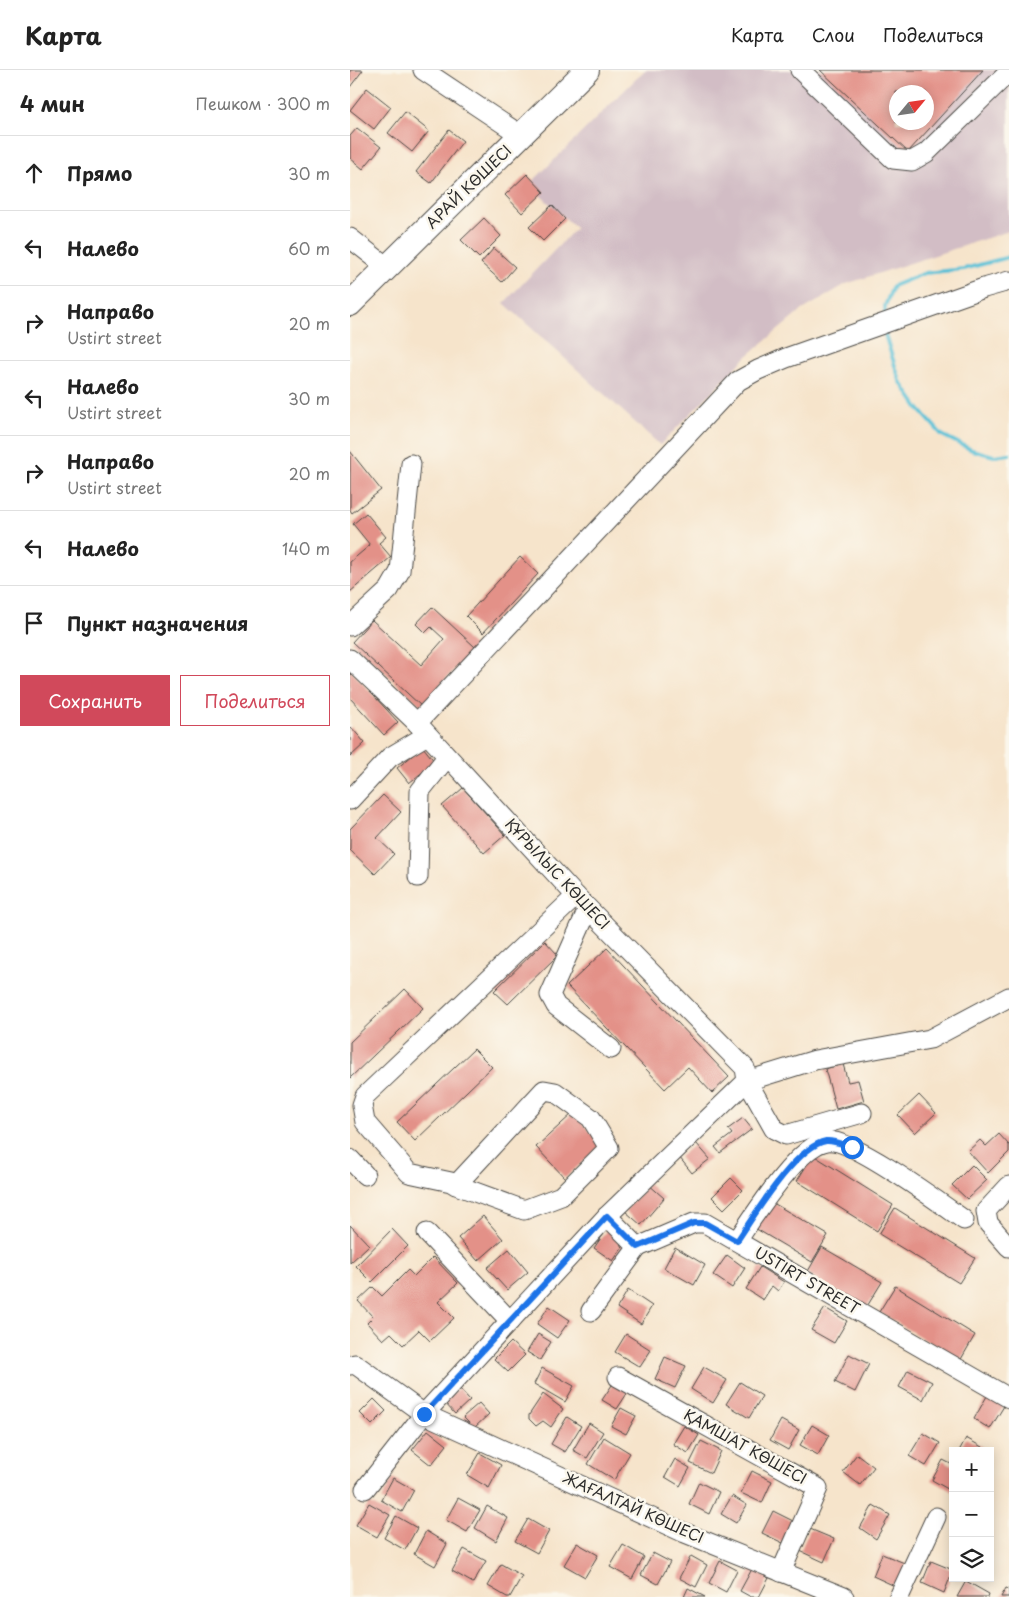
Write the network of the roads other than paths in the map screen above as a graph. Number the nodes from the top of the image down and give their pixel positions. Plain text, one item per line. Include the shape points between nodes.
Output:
1 (422, 70) edge
2 (587, 70) edge
3 (800, 70) edge
4 (1009, 72) edge
5 (522, 136) junction
6 (350, 238) edge
7 (387, 267) junction
8 (1009, 281) edge
9 (350, 304) edge
10 (411, 464) dead end
11 (350, 626) edge
12 (350, 659) edge
13 (422, 729) junction
14 (446, 757) junction
15 (350, 800) edge
16 (418, 877) dead end
17 (582, 902) junction
18 (1009, 997) edge
19 (611, 1049) dead end
20 (742, 1087) junction
21 (862, 1114) dead end
22 (786, 1136) junction
23 (804, 1152) junction
24 (350, 1159) edge
25 (365, 1175) dead end
26 (456, 1184) junction
27 (1009, 1186) edge
28 (607, 1216) junction
29 (964, 1220) dead end
30 (427, 1233) dead end
31 (737, 1241) junction
32 (638, 1247) junction
33 (1009, 1248) edge
34 (591, 1311) dead end
35 (510, 1321) junction
36 (350, 1365) edge
37 (618, 1376) dead end
38 (1009, 1398) edge
39 (424, 1414) junction
40 (365, 1489) dead end
41 (936, 1516) dead end
42 (781, 1572) junction
43 (844, 1597) edge
44 (899, 1597) edge

1 - 5 street
2 - 5 main road, АРАЙ КӨШЕСІ
3 - 4 street via 893,159 912,161 926,153
5 - 7 main road, АРАЙ КӨШЕСІ
6 - 7 street
7 - 9 main road, АРАЙ КӨШЕСІ
8 - 13 street via 786,358 738,381
10 - 11 street via 400,571 389,590
12 - 13 street, ҚҰРЫЛЫС КӨШЕСІ
13 - 14 street, ҚҰРЫЛЫС КӨШЕСІ
13 - 15 street via 390,757
14 - 16 street via 420,791
14 - 17 street, ҚҰРЫЛЫС КӨШЕСІ
17 - 19 street via 550,995 556,1006
17 - 20 street, ҚҰРЫЛЫС КӨШЕСІ via 745,1068
17 - 26 street via 365,1096 362,1105 365,1122 409,1173
18 - 20 street via 930,1039 815,1060
20 - 22 street, ҚҰРЫЛЫС КӨШЕСІ via 774,1129
20 - 28 street
21 - 22 street
22 - 23 street, ҚҰРЫЛЫС КӨШЕСІ
23 - 29 street via 827,1141 852,1147
23 - 31 street via 760,1206
24 - 25 street
26 - 26 street via 524,1210 561,1196 610,1148 591,1118 555,1092 544,1090
27 - 33 street via 986,1211 988,1224
28 - 32 street
28 - 35 street
30 - 35 street
31 - 32 street, USTIRT STREET via 705,1223 694,1223
31 - 38 street, USTIRT STREET
32 - 34 street
35 - 39 street
36 - 39 street, ЖАҒАЛТАЙ КӨШЕСІ via 355,1364
37 - 42 street, ҚАМШАТ КӨШЕСІ via 818,1488
39 - 40 street
39 - 42 street, ЖАҒАЛТАЙ КӨШЕСІ via 686,1533
41 - 44 street
42 - 43 street, ЖАҒАЛТАЙ КӨШЕСІ

